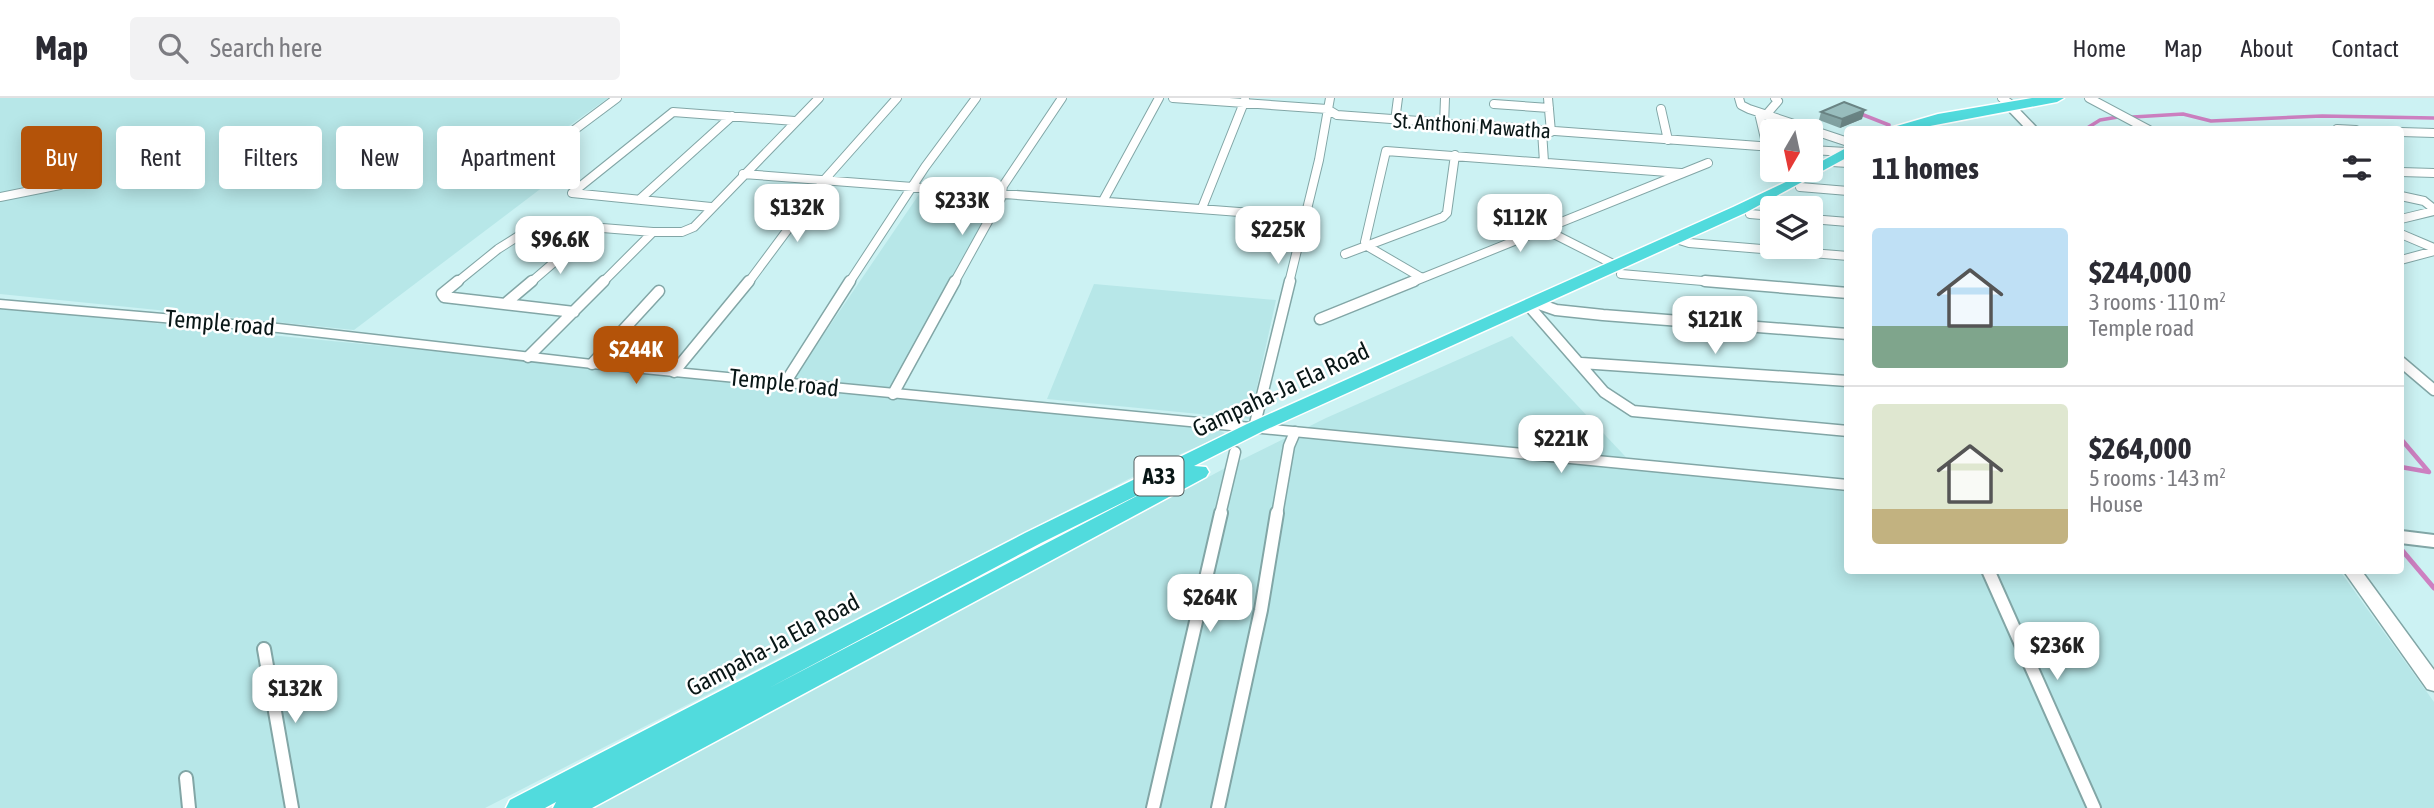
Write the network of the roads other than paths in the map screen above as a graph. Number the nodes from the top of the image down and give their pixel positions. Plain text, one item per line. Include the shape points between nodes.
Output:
1 (617, 98) edge
2 (819, 98) edge
3 (897, 98) edge
4 (976, 98) edge
5 (1062, 98) edge
6 (1159, 98) edge
7 (1173, 98) edge
8 (1330, 98) edge
9 (1398, 98) edge
10 (1445, 98) edge
11 (1548, 98) edge
12 (1739, 98) edge
13 (1775, 98) edge
14 (2057, 98) edge
15 (2089, 98) edge
16 (1244, 101) edge
17 (1494, 104) dead end
18 (2008, 104) edge
19 (1549, 108) junction
20 (1327, 109) junction
21 (1661, 109) dead end
22 (1763, 114) junction
23 (732, 116) junction
24 (1764, 119) edge
25 (794, 121) junction
26 (1395, 121) junction
27 (1444, 125) junction
28 (580, 126) edge
29 (1903, 126) edge
30 (2030, 126) edge
31 (2142, 126) edge
32 (1546, 132) junction
33 (2404, 132) edge
34 (2434, 133) edge
35 (1668, 140) junction
36 (1760, 146) edge
37 (1824, 152) edge
38 (1844, 154) edge
39 (1455, 155) junction
40 (1544, 162) junction
41 (1708, 163) dead end
42 (1824, 168) edge
43 (2404, 172) edge
44 (1681, 173) junction
45 (2434, 173) edge
46 (743, 174) junction
47 (823, 182) junction
48 (1802, 182) edge
49 (1803, 182) edge
50 (1814, 182) edge
51 (908, 188) junction
52 (40, 189) edge
53 (1844, 190) edge
54 (1001, 192) junction
55 (0, 197) edge
56 (2404, 197) edge
57 (639, 200) junction
58 (1104, 200) junction
59 (2424, 201) junction
60 (2434, 202) edge
61 (711, 207) junction
62 (1202, 208) junction
63 (2434, 210) edge
64 (1750, 214) junction
65 (1760, 215) edge
66 (1305, 217) junction
67 (2404, 218) edge
68 (1823, 220) edge
69 (1844, 222) edge
70 (595, 227) junction
71 (1544, 229) junction
72 (653, 232) junction
73 (2404, 235) edge
74 (1682, 241) junction
75 (1367, 246) junction
76 (2434, 250) edge
77 (1345, 254) dead end
78 (1844, 256) edge
79 (2404, 260) edge
80 (1619, 270) junction
81 (1422, 278) junction
82 (659, 291) dead end
83 (1844, 293) edge
84 (506, 303) junction
85 (0, 304) edge
86 (1537, 307) junction
87 (574, 312) junction
88 (1320, 319) dead end
89 (1844, 334) edge
90 (528, 356) junction
91 (1581, 363) junction
92 (593, 364) junction
93 (2404, 365) edge
94 (674, 372) junction
95 (1844, 381) edge
96 (785, 383) junction
97 (2434, 390) edge
98 (893, 394) junction
99 (1254, 428) junction
100 (1286, 431) junction
101 (1844, 431) edge
102 (1234, 452) junction
103 (1844, 485) edge
104 (2404, 537) edge
105 (2434, 541) edge
106 (1990, 574) edge
107 (2354, 574) edge
108 (264, 649) dead end
109 (2434, 684) edge
110 (186, 778) dead end
111 (189, 808) edge
112 (292, 808) edge
113 (520, 808) edge
114 (567, 808) edge
115 (1153, 808) edge
116 (1218, 808) edge
117 (2094, 808) edge

1 - 28 street
2 - 25 street
3 - 47 street
4 - 51 street
5 - 54 street
6 - 58 street
7 - 16 street, St. Anthoni Mawatha
8 - 20 street
9 - 26 street
10 - 27 street
11 - 19 street
12 - 22 street via 1741,104
13 - 22 street via 1778,101
14 - 18 highway
15 - 31 street
16 - 20 street, St. Anthoni Mawatha
16 - 62 street
17 - 19 street
18 - 29 highway
18 - 30 street
19 - 32 street
20 - 26 street, St. Anthoni Mawatha via 1337,115
20 - 66 street
21 - 35 street
22 - 24 street
22 - 38 street
23 - 25 street
23 - 57 street
23 - 57 street via 671,113 572,193
25 - 46 street
26 - 27 street, St. Anthoni Mawatha
27 - 32 street, St. Anthoni Mawatha
32 - 35 street, St. Anthoni Mawatha
32 - 40 street
33 - 34 street
35 - 36 street, St. Anthoni Mawatha
37 - 38 street
38 - 42 highway, Gampaha-Ja Ela Road / A33
39 - 40 street
39 - 75 street via 1447,213
39 - 75 street via 1384,153
40 - 44 street
41 - 44 street
43 - 45 street
44 - 71 street
46 - 47 street
46 - 61 street
47 - 51 street
47 - 94 street
48 - 74 highway, Gampaha-Ja Ela Road / A33
49 - 64 highway, Gampaha-Ja Ela Road / A33
50 - 53 street
51 - 54 street
51 - 96 street via 865,263
52 - 55 street
54 - 58 street
54 - 98 street
56 - 59 street
57 - 61 street
58 - 62 street
59 - 60 street
59 - 63 street
61 - 72 street via 688,231
62 - 66 street
63 - 67 street
64 - 65 street
64 - 74 highway, Gampaha-Ja Ela Road / A33
66 - 99 street
68 - 69 street
70 - 72 street
70 - 84 street
70 - 84 street via 534,224 442,294 459,300
71 - 80 street
71 - 81 street
72 - 87 street
73 - 76 street
74 - 78 street
74 - 80 highway, Gampaha-Ja Ela Road / A33
75 - 77 street
75 - 81 street
76 - 79 street
80 - 83 street
80 - 86 highway, Gampaha-Ja Ela Road / A33
81 - 88 street
82 - 92 street
84 - 87 street
85 - 90 street, Temple road
86 - 89 street
86 - 91 street
86 - 99 highway, Gampaha-Ja Ela Road / A33
86 - 100 highway, Gampaha-Ja Ela Road / A33
87 - 90 street
90 - 92 street, Temple road
91 - 95 street
91 - 101 street via 1604,392 1633,411
92 - 94 street, Temple road
93 - 97 street
94 - 96 street, Temple road
96 - 98 street, Temple road
98 - 99 street, Temple road
99 - 100 street, Temple road
99 - 113 highway, Gampaha-Ja Ela Road / A33 via 1032,538
100 - 102 highway, Gampaha-Ja Ela Road / A33
100 - 103 street, Temple road
100 - 116 street via 1289,446 1261,610
102 - 114 highway, Gampaha-Ja Ela Road / A33
102 - 115 street
104 - 105 street
106 - 117 street
107 - 109 street
108 - 112 street
110 - 111 street

